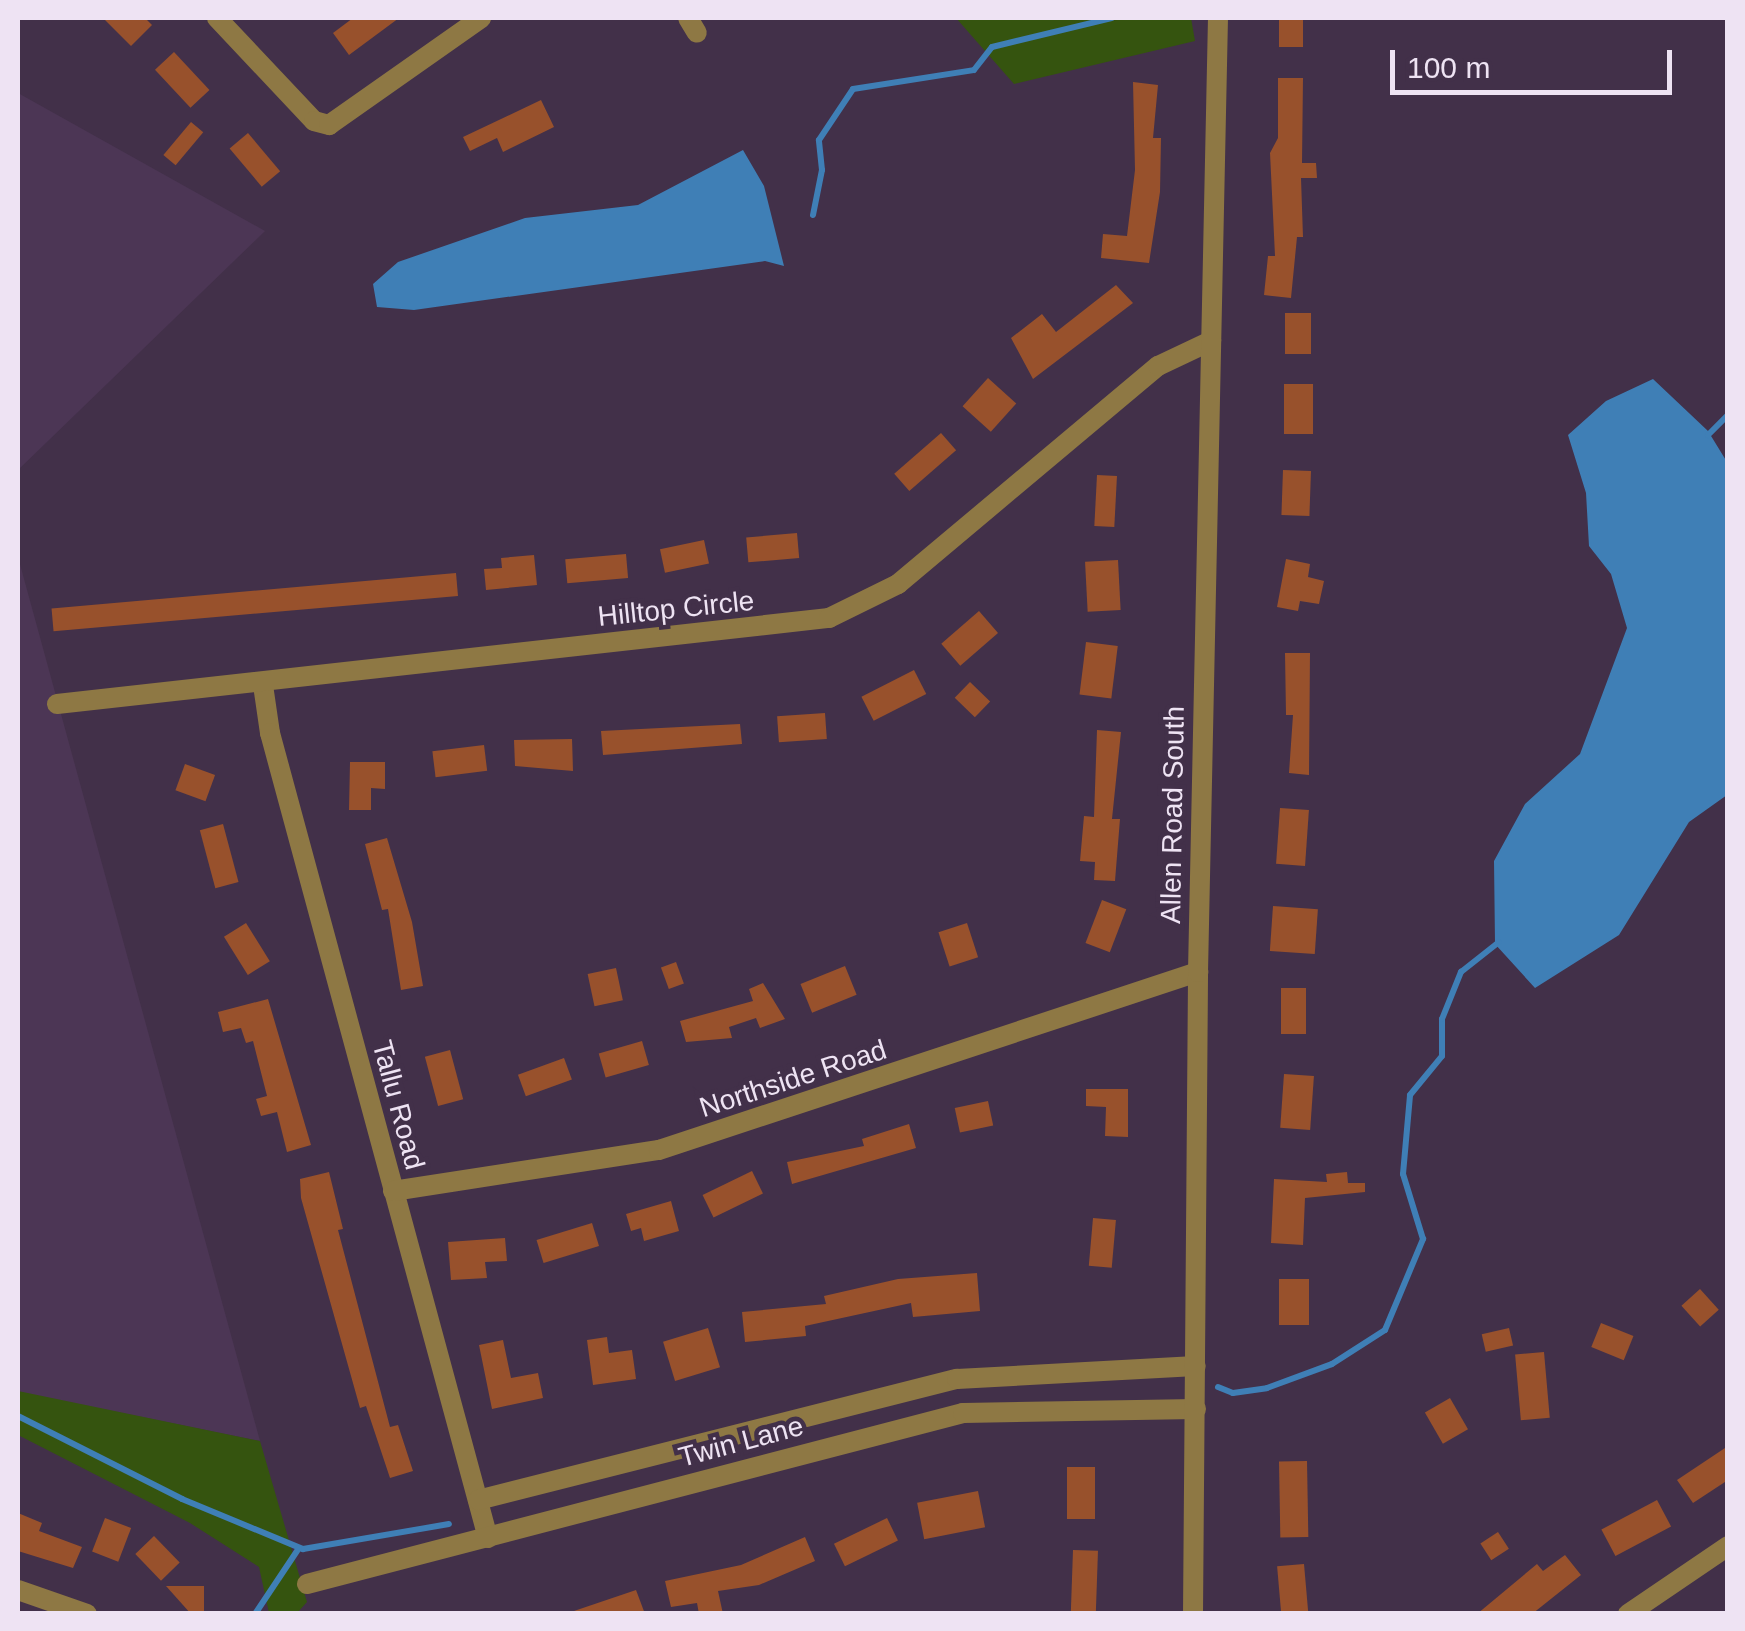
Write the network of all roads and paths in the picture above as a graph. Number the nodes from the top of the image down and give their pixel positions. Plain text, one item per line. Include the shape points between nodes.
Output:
1 (217, 18) edge
2 (481, 18) edge
3 (1218, 18) edge
4 (1211, 342) junction
5 (263, 685) junction
6 (57, 704) dead end
7 (1198, 972) junction
8 (393, 1191) junction
9 (1196, 1366) junction
10 (1196, 1409) junction
11 (478, 1500) junction
12 (488, 1538) junction
13 (1728, 1546) edge
14 (308, 1584) dead end
15 (18, 1590) edge
16 (87, 1614) edge
17 (1194, 1614) edge
18 (1628, 1614) edge

1 - 2 street via 314,121 329,125
3 - 4 street, Allen Road South
4 - 5 street, Hilltop Circle via 1158,366 898,584 829,618
4 - 7 street, Allen Road South
5 - 6 street, Hilltop Circle
5 - 8 street, Tallu Road via 270,734
7 - 8 street, Northside Road via 659,1150
7 - 9 street, Allen Road South
8 - 11 street, Tallu Road
9 - 10 street, Allen Road South
9 - 11 street, Twin Lane via 957,1378
10 - 12 street, Twin Lane via 963,1413
10 - 17 street, Allen Road South
11 - 12 street, Tallu Road
12 - 14 street, Twin Lane
13 - 18 street
15 - 16 street

